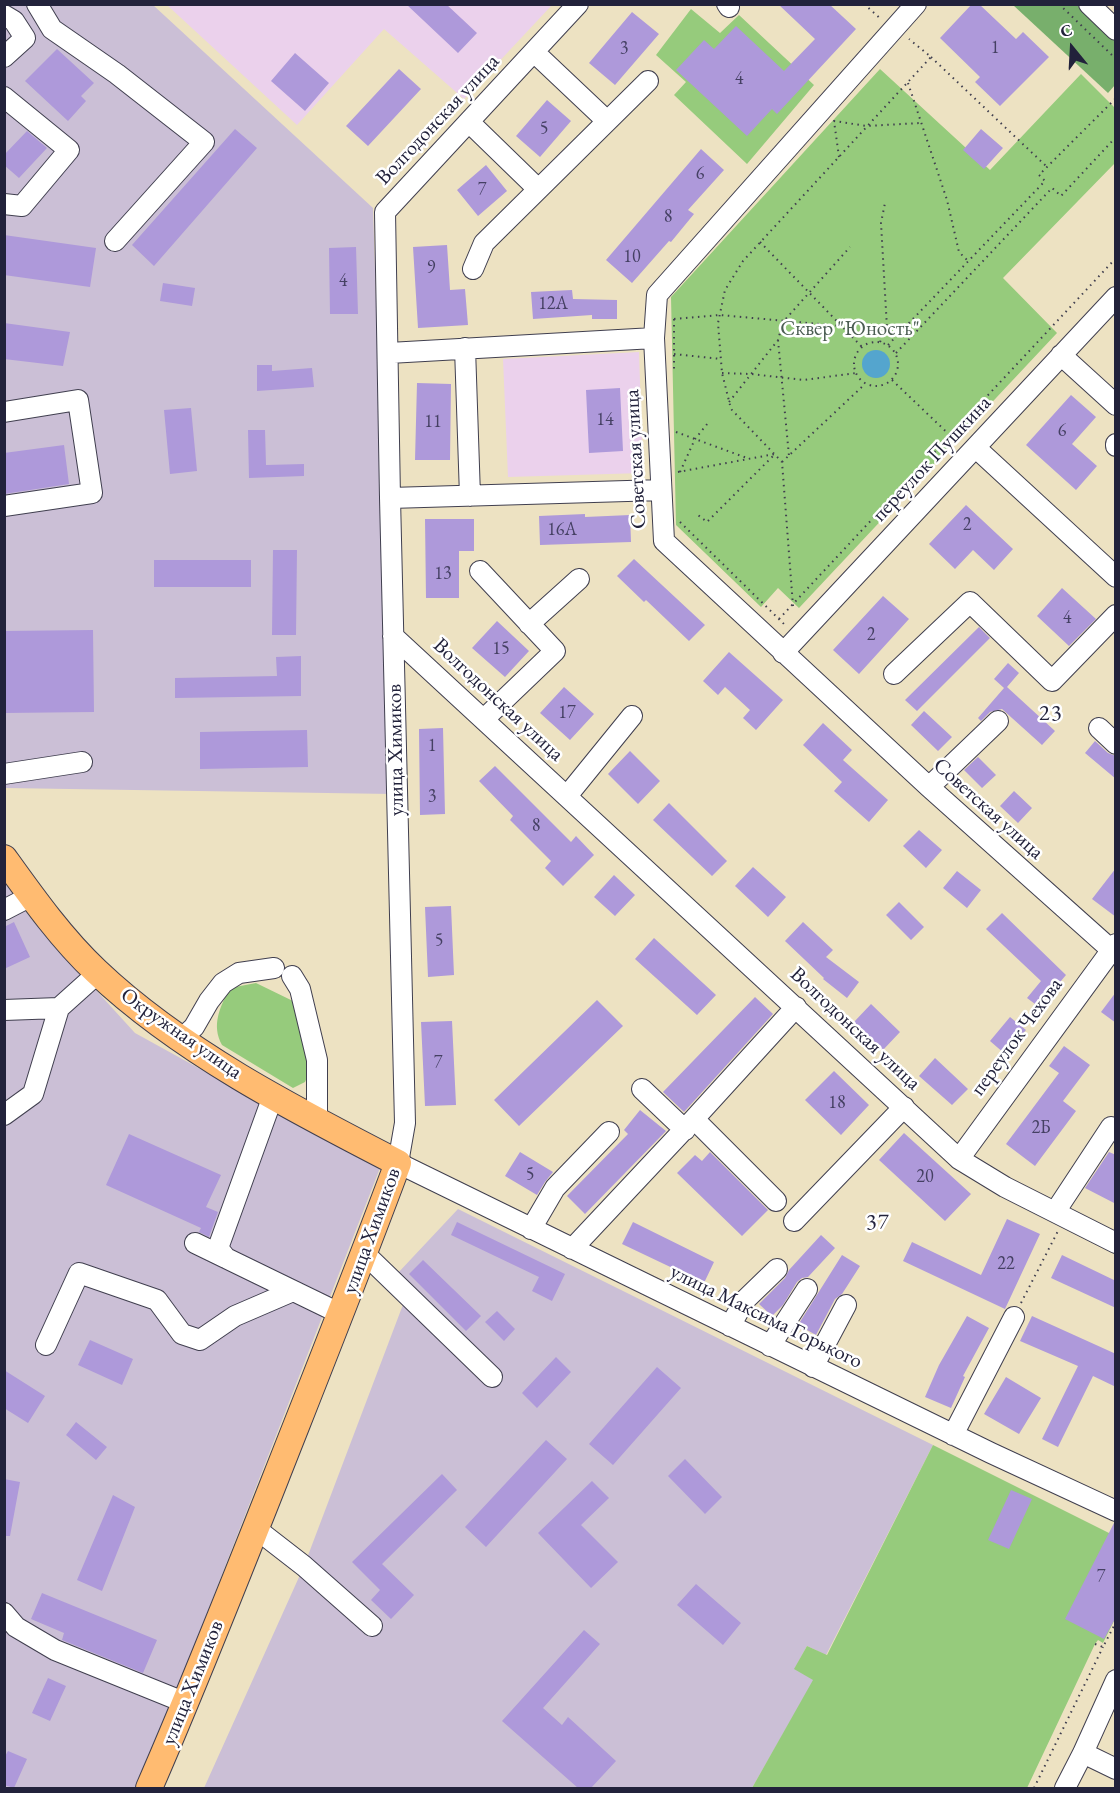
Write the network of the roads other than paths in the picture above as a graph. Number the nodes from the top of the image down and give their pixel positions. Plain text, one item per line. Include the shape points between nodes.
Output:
1 (37, 4) edge
2 (578, 4) edge
3 (916, 4) edge
4 (1089, 4) edge
5 (4, 15) edge
6 (1116, 30) edge
7 (534, 52) junction
8 (4, 57) edge
9 (648, 81) dead end
10 (4, 97) edge
11 (607, 121) junction
12 (469, 122) junction
13 (538, 189) junction
14 (4, 204) edge
15 (115, 241) dead end
16 (473, 269) dead end
17 (1116, 297) edge
18 (654, 338) junction
19 (465, 348) junction
20 (389, 353) junction
21 (1061, 356) junction
22 (1116, 405) edge
23 (4, 412) edge
24 (976, 447) junction
25 (661, 483) junction
26 (470, 496) junction
27 (390, 498) junction
28 (4, 506) edge
29 (480, 570) dead end
30 (1116, 577) edge
31 (579, 579) dead end
32 (1116, 615) edge
33 (529, 624) junction
34 (393, 636) junction
35 (783, 653) junction
36 (894, 674) dead end
37 (632, 716) dead end
38 (484, 719) junction
39 (998, 721) dead end
40 (1099, 728) dead end
41 (1116, 744) edge
42 (82, 762) dead end
43 (4, 774) edge
44 (929, 787) junction
45 (567, 796) junction
46 (4, 858) edge
47 (31, 896) junction
48 (4, 910) edge
49 (1114, 950) edge
50 (98, 973) junction
51 (796, 1007) junction
52 (59, 1008) junction
53 (4, 1010) edge
54 (181, 1040) junction
55 (642, 1089) dead end
56 (273, 1096) junction
57 (904, 1107) junction
58 (4, 1115) edge
59 (317, 1121) junction
60 (689, 1124) junction
61 (1116, 1129) edge
62 (609, 1132) dead end
63 (959, 1159) junction
64 (398, 1163) junction
65 (776, 1201) dead end
66 (1060, 1215) junction
67 (794, 1221) dead end
68 (531, 1229) junction
69 (195, 1243) dead end
70 (1116, 1244) edge
71 (572, 1249) junction
72 (364, 1253) junction
73 (226, 1258) junction
74 (777, 1269) dead end
75 (807, 1289) dead end
76 (293, 1291) junction
77 (846, 1305) dead end
78 (341, 1314) junction
79 (1014, 1317) road end
80 (730, 1326) junction
81 (46, 1345) dead end
82 (770, 1346) junction
83 (813, 1367) junction
84 (492, 1377) dead end
85 (953, 1435) junction
86 (1116, 1511) edge
87 (255, 1528) junction
88 (4, 1613) edge
89 (372, 1626) dead end
90 (1116, 1680) edge
91 (186, 1703) junction
92 (1083, 1753) junction
93 (1116, 1769) edge
94 (149, 1788) edge
95 (1065, 1788) edge

1 - 15 street via 52,29 204,142
2 - 7 street, Волгодонская улица
3 - 18 street, Советская улица via 904,29 657,296
4 - 6 street
5 - 8 street via 14,21 25,38
7 - 11 street
7 - 12 street, Волгодонская улица
9 - 11 street
10 - 14 street via 69,150 22,206
11 - 13 street
12 - 13 street
12 - 20 street, Волгодонская улица via 385,212
13 - 16 street via 484,243
17 - 21 street, переулок Пушкина
18 - 19 street
18 - 25 street, Советская улица
19 - 20 street
19 - 26 street
20 - 27 street, Волгодонская улица
21 - 22 street
21 - 24 street, переулок Пушкина
23 - 28 street via 78,400 93,493
24 - 30 street
24 - 35 street, переулок Пушкина
25 - 26 street
25 - 35 street, Советская улица via 664,542
26 - 27 street
27 - 34 street, Волгодонская улица
29 - 33 street
31 - 33 street
32 - 36 street via 1052,681 970,602
33 - 38 street via 555,651
34 - 38 street, Волгодонская улица
34 - 64 street, улица Химиков via 405,1123
35 - 44 street, Советская улица
37 - 45 street
38 - 45 street, Волгодонская улица
39 - 44 street
40 - 41 street
42 - 43 street
44 - 49 street, Советская улица
45 - 51 street, Волгодонская улица
46 - 47 main road, Окружная улица
47 - 48 street
47 - 50 main road, Окружная улица
49 - 63 street, переулок Чехова
50 - 52 street
50 - 54 main road, Окружная улица
51 - 57 street, Волгодонская улица
51 - 60 street
52 - 53 street
52 - 58 street via 33,1095
54 - 56 main road, Окружная улица
54 - 59 street via 223,982 239,973 283,972 300,989 316,1060
55 - 60 street
56 - 59 main road, Окружная улица
56 - 73 street via 218,1248
57 - 63 street, Волгодонская улица
57 - 67 street
59 - 64 main road, Окружная улица
60 - 65 street
60 - 71 street
61 - 66 street via 1111,1127
62 - 68 street via 555,1188
63 - 66 street, Волгодонская улица via 1005,1188
64 - 68 street, улица Максима Горького
64 - 72 main road, улица Химиков
66 - 70 street, Волгодонская улица
68 - 71 street, улица Максима Горького
69 - 73 street
71 - 80 street, улица Максима Горького
72 - 78 main road, улица Химиков
72 - 84 street
73 - 76 street
74 - 80 street via 745,1300
75 - 82 street
76 - 78 street
76 - 81 street via 235,1316 200,1340 182,1334 157,1300 80,1273
77 - 83 street
78 - 87 main road, улица Химиков
79 - 85 street
80 - 82 street, улица Максима Горького
82 - 83 street, улица Максима Горького
83 - 85 street, улица Максима Горького
85 - 86 street, улица Максима Горького
87 - 89 street
87 - 91 main road, улица Химиков
88 - 91 street via 16,1627 55,1650
90 - 92 street
91 - 94 main road, улица Химиков
92 - 93 street
92 - 95 street

